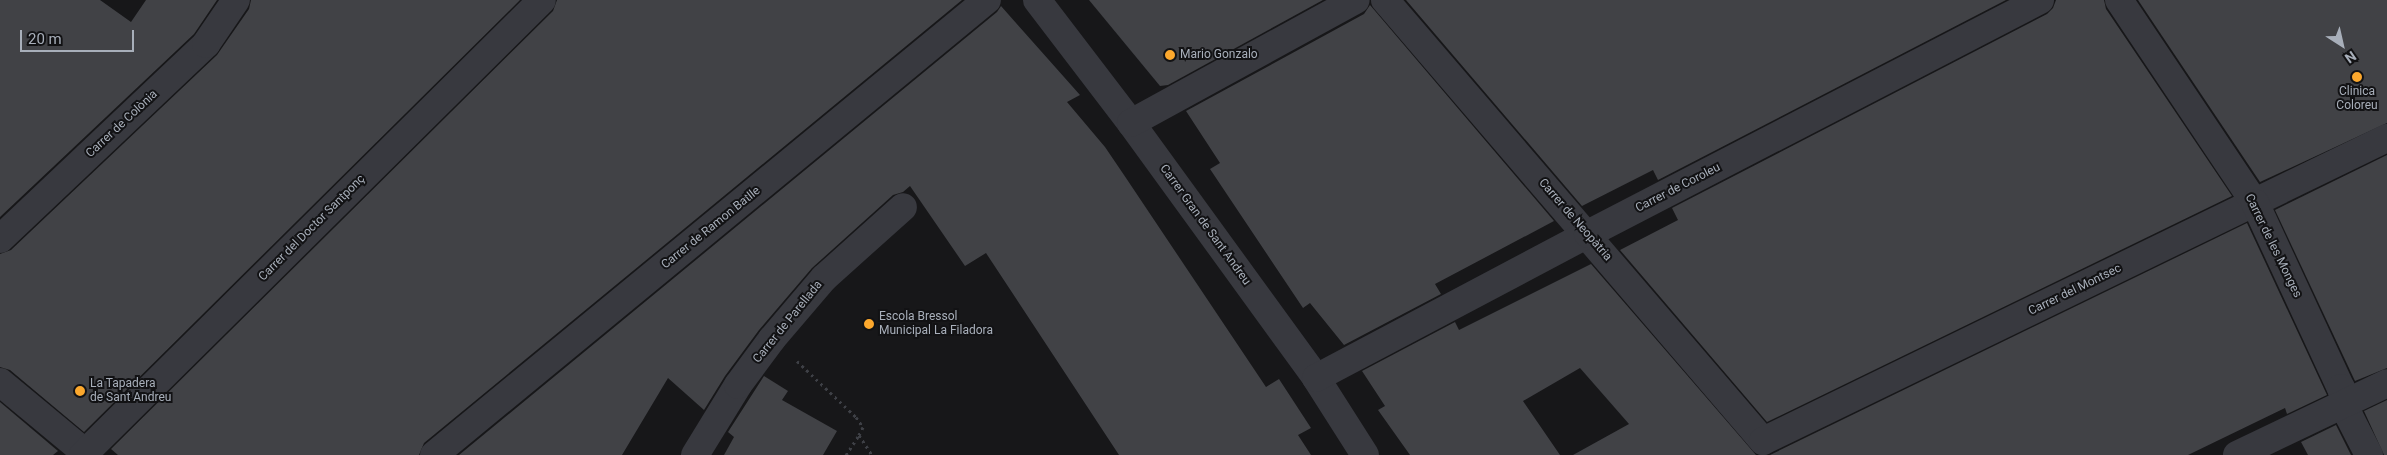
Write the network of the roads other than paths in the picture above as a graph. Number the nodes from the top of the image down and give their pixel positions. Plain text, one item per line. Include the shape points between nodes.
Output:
1 (236, 0) edge
2 (542, 0) edge
3 (988, 0) edge
4 (1037, 0) edge
5 (1356, 0) edge
6 (1385, 0) edge
7 (2040, 0) edge
8 (2119, 0) edge
9 (1131, 124) junction
10 (2387, 138) edge
11 (2255, 203) junction
12 (903, 207) dead end
13 (1588, 234) junction
14 (0, 240) edge
15 (1316, 378) junction
16 (0, 382) edge
17 (2387, 383) edge
18 (2344, 404) junction
19 (1763, 441) joint
20 (85, 454) edge
21 (434, 455) edge
22 (695, 455) edge
23 (1365, 455) edge
24 (2237, 455) edge
25 (2369, 455) edge

1 - 14 street, Carrer de Colònia via 206,44
2 - 20 street, Carrer del Doctor Santponç
3 - 21 street, Carrer de Ramon Batlle
4 - 9 street, Carrer Gran de Sant Andreu
5 - 9 street
6 - 13 street, Carrer de Neopàtria
7 - 13 street, Carrer de Coroleu
8 - 11 street, Carrer de les Monges
9 - 15 street, Carrer Gran de Sant Andreu
10 - 11 street, Carrer del Montsec
11 - 18 street, Carrer de les Monges via 2341,388
11 - 19 street, Carrer del Montsec
12 - 22 street, Carrer de Parellada via 824,278 772,339 738,385
13 - 15 street, Carrer de Coroleu
13 - 19 street, Carrer de Neopàtria
15 - 23 street, Carrer Gran de Sant Andreu
16 - 20 street
17 - 18 street
18 - 24 street
18 - 25 street, Carrer de les Monges

